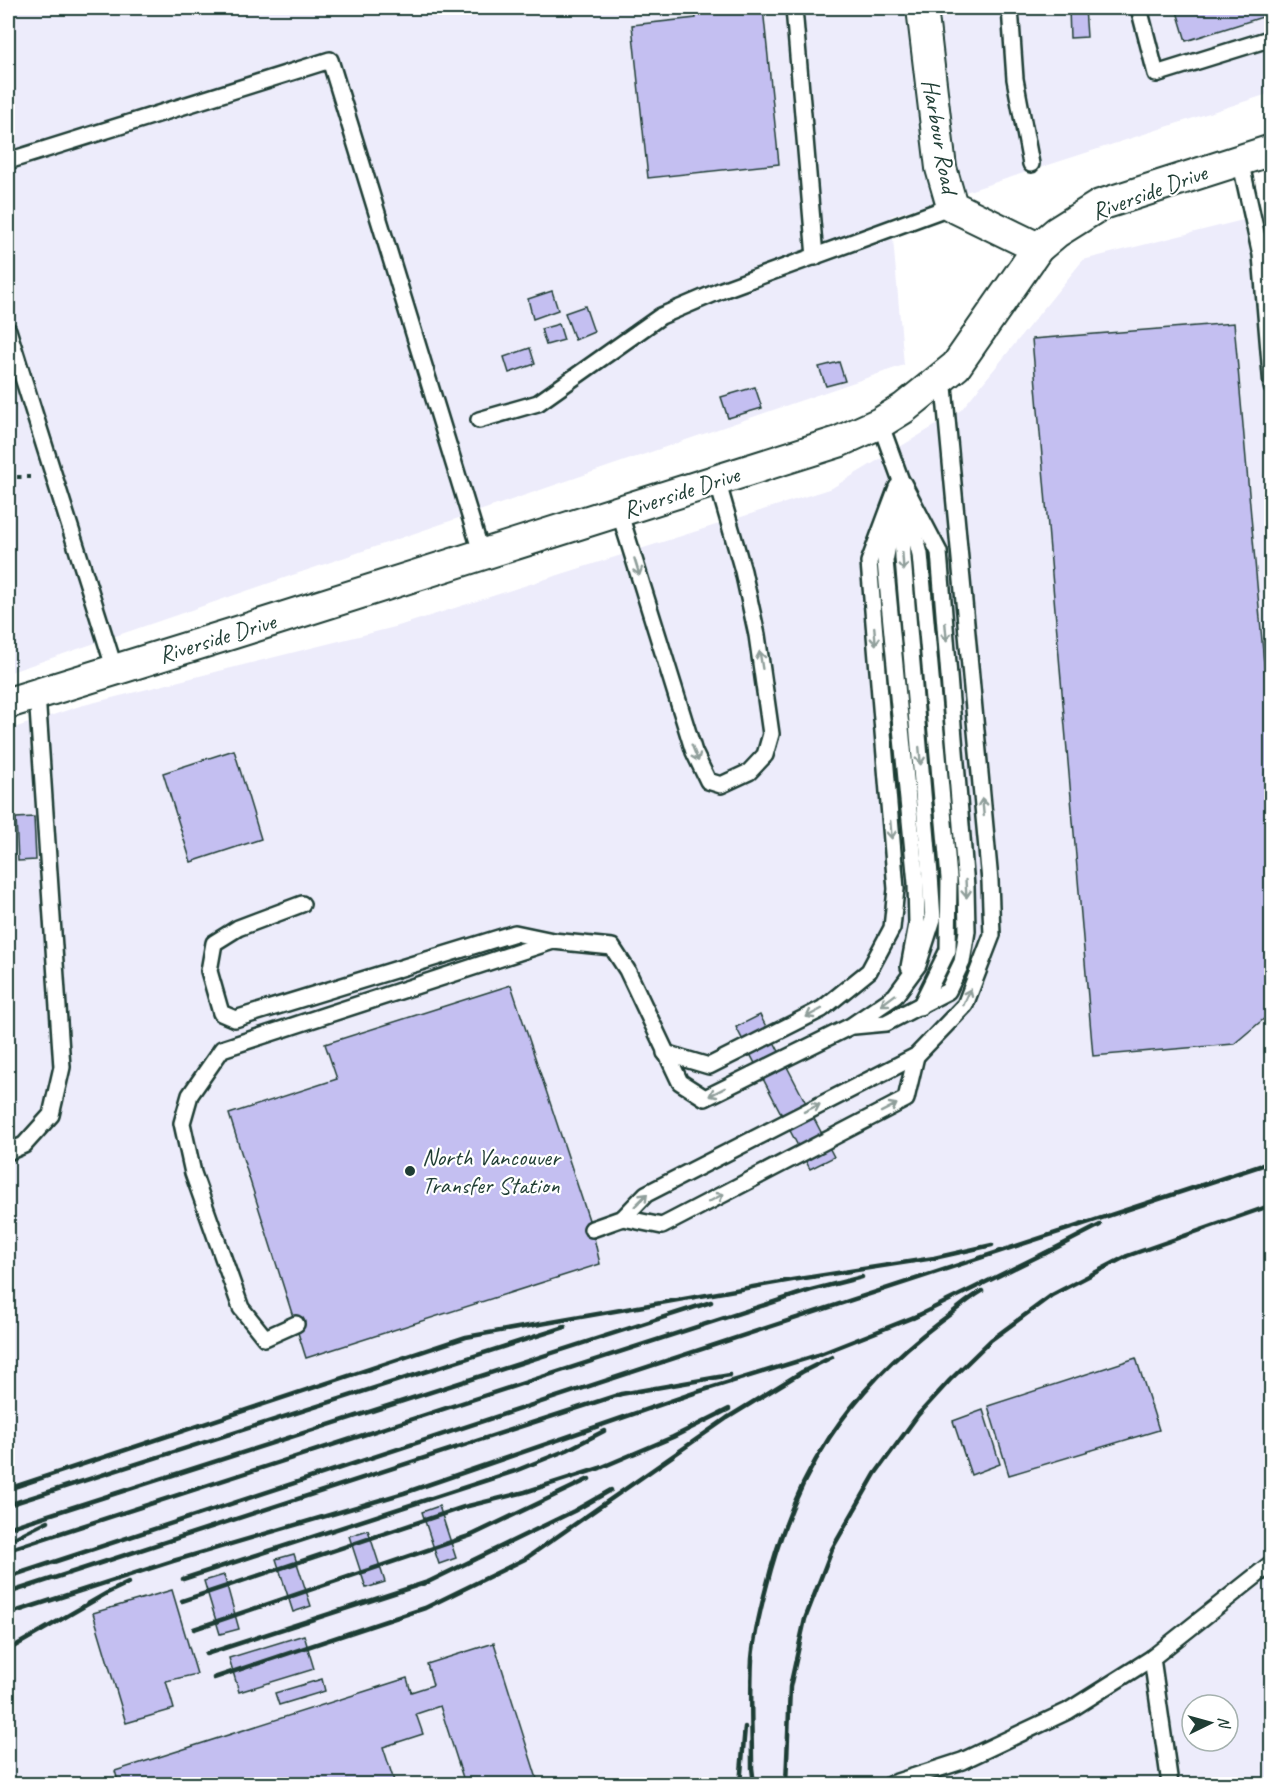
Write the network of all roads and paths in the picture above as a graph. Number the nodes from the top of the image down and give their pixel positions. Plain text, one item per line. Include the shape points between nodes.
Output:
1 (794, 8) edge
2 (922, 8) edge
3 (1010, 8) edge
4 (1139, 8) edge
5 (1272, 38) edge
6 (1272, 150) edge
7 (1240, 160) junction
8 (8, 161) edge
9 (1031, 164) dead end
10 (952, 206) junction
11 (1038, 248) junction
12 (815, 257) junction
13 (8, 330) edge
14 (943, 376) junction
15 (1272, 387) edge
16 (479, 420) dead end
17 (880, 423) junction
18 (900, 478) junction
19 (717, 480) junction
20 (620, 511) junction
21 (482, 555) junction
22 (115, 670) junction
23 (37, 694) junction
24 (8, 703) edge
25 (302, 904) dead end
26 (553, 942) junction
27 (851, 1026) junction
28 (665, 1053) junction
29 (916, 1056) junction
30 (8, 1152) edge
31 (623, 1218) junction
32 (592, 1229) dead end
33 (296, 1324) dead end
34 (1272, 1563) edge
35 (1152, 1658) junction
36 (891, 1785) edge
37 (1170, 1785) edge

1 - 12 lane
2 - 10 street, Harbour Road via 941,168
3 - 9 lane via 1015,79
4 - 5 lane via 1156,74
6 - 7 street, Riverside Drive
7 - 11 street, Riverside Drive via 1100,205
7 - 15 lane via 1261,255
8 - 21 lane via 330,60
10 - 11 street, Harbour Road
10 - 12 lane
11 - 14 street, Riverside Drive via 956,366
12 - 16 lane via 661,316 538,403
13 - 22 lane
14 - 17 street, Riverside Drive
29 -> 14 lane via 965,1005 992,935
17 - 18 lane
17 - 19 street, Riverside Drive via 838,442
18 -> 27 lane via 933,919 918,965 895,996
18 -> 27 lane via 920,554 949,878 948,950 920,1007 886,1023
18 -> 28 lane via 869,562 896,889 892,928 869,971 822,1009 709,1066
19 - 20 street, Riverside Drive
20 -> 19 lane via 694,752 708,781 721,785 749,772 765,755 771,734 757,635
20 - 21 street, Riverside Drive
21 - 22 street, Riverside Drive
22 - 23 street, Riverside Drive
23 - 24 street, Riverside Drive
23 - 30 lane via 62,1067 51,1115 24,1145
25 - 26 lane via 238,928 214,943 209,971 221,1013 235,1019 515,933
26 - 28 lane via 612,947 627,970
26 - 33 lane via 222,1049 190,1095 182,1123 191,1163 241,1308 266,1338
27 -> 28 lane via 705,1098 680,1082
31 -> 29 lane via 646,1194
31 -> 29 lane via 663,1226 906,1099
31 - 32 lane
34 - 35 lane
35 - 36 lane via 1068,1711 962,1761
35 - 37 lane

